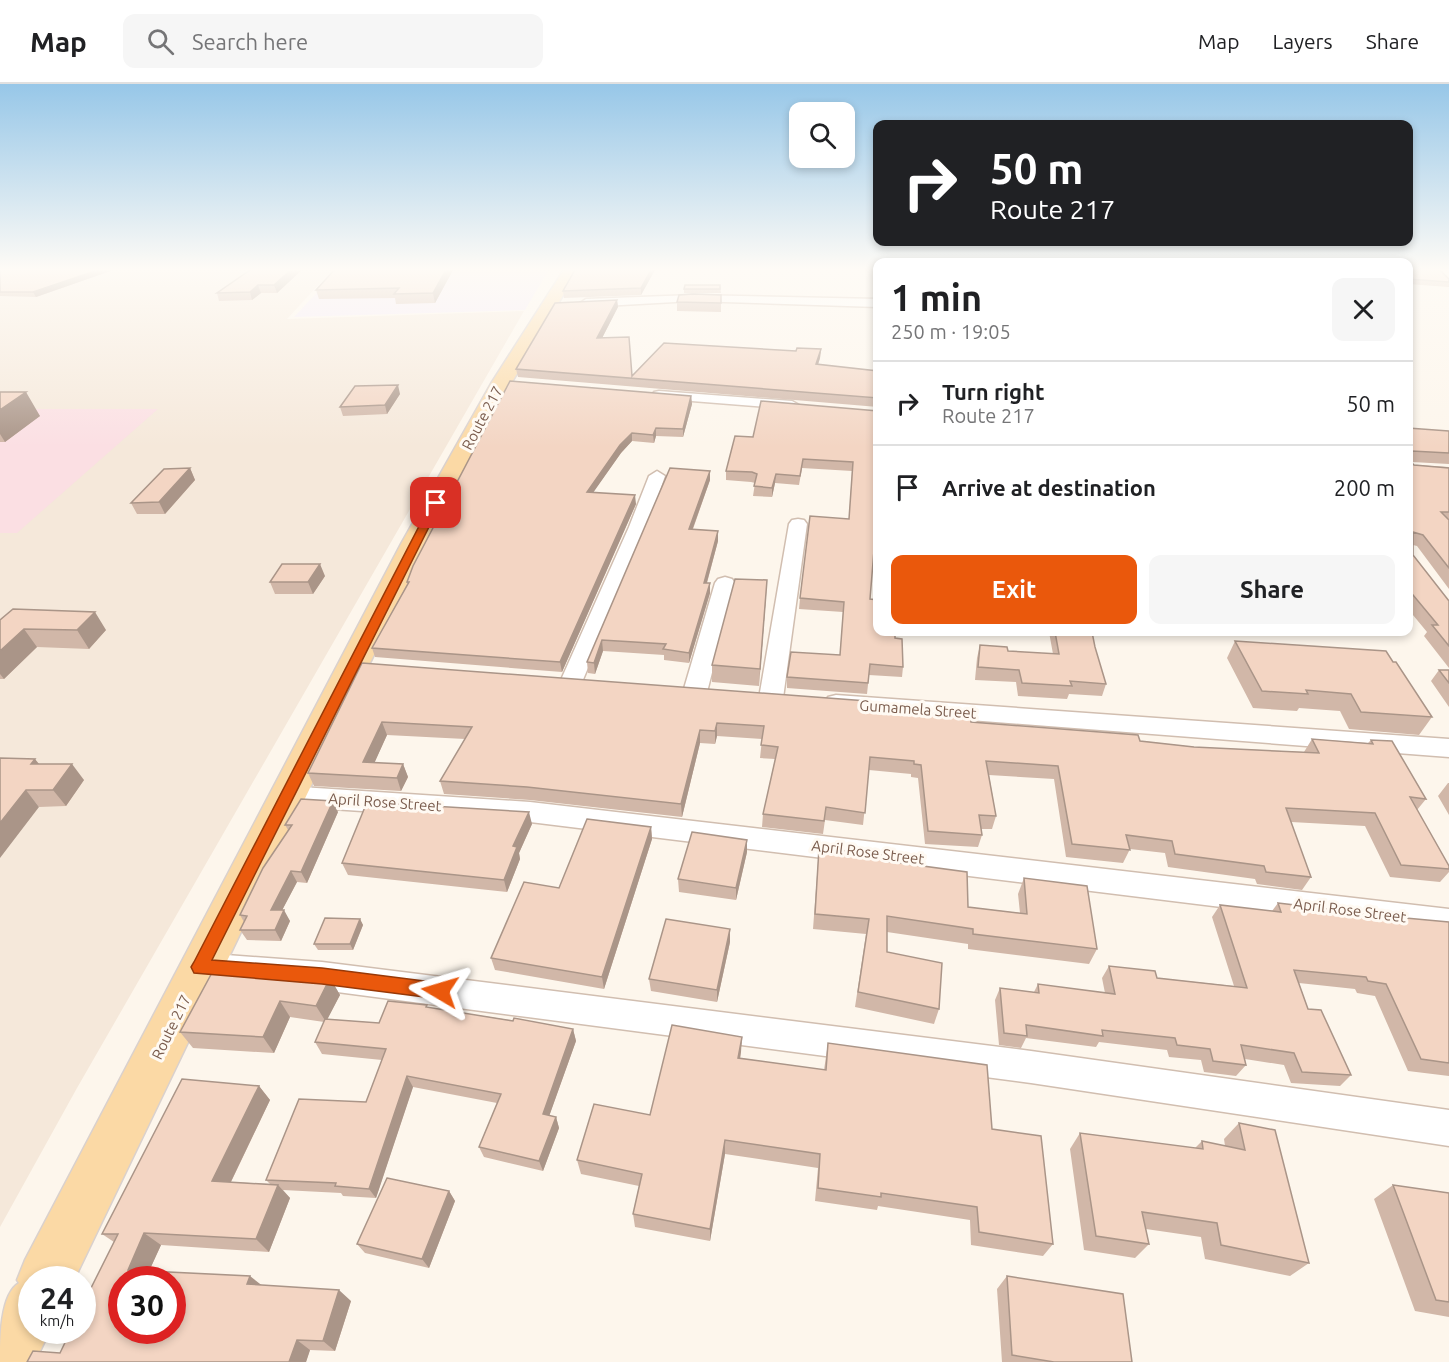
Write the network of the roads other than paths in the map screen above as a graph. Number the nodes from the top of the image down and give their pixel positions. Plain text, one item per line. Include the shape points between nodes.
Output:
1 (544, 328) edge
2 (643, 393) edge
3 (808, 407) edge
4 (657, 476) dead end
5 (798, 524) dead end
6 (725, 583) dead end
7 (548, 680) edge
8 (695, 692) edge
9 (1449, 748) edge
10 (286, 796) junction
11 (1449, 922) edge
12 (200, 967) junction
13 (1449, 1128) edge
14 (52, 1266) edge
15 (18, 1334) edge
16 (4, 1362) edge

1 - 10 main road, Route 217 via 507,382 363,666
2 - 3 street
4 - 7 street via 582,683
5 - 9 street, Gumamela Street via 760,697
6 - 8 street
10 - 11 street, April Rose Street via 530,812
10 - 12 main road, Route 217
12 - 13 street via 322,976 1031,1067
12 - 14 main road, Route 217
15 - 16 main road

